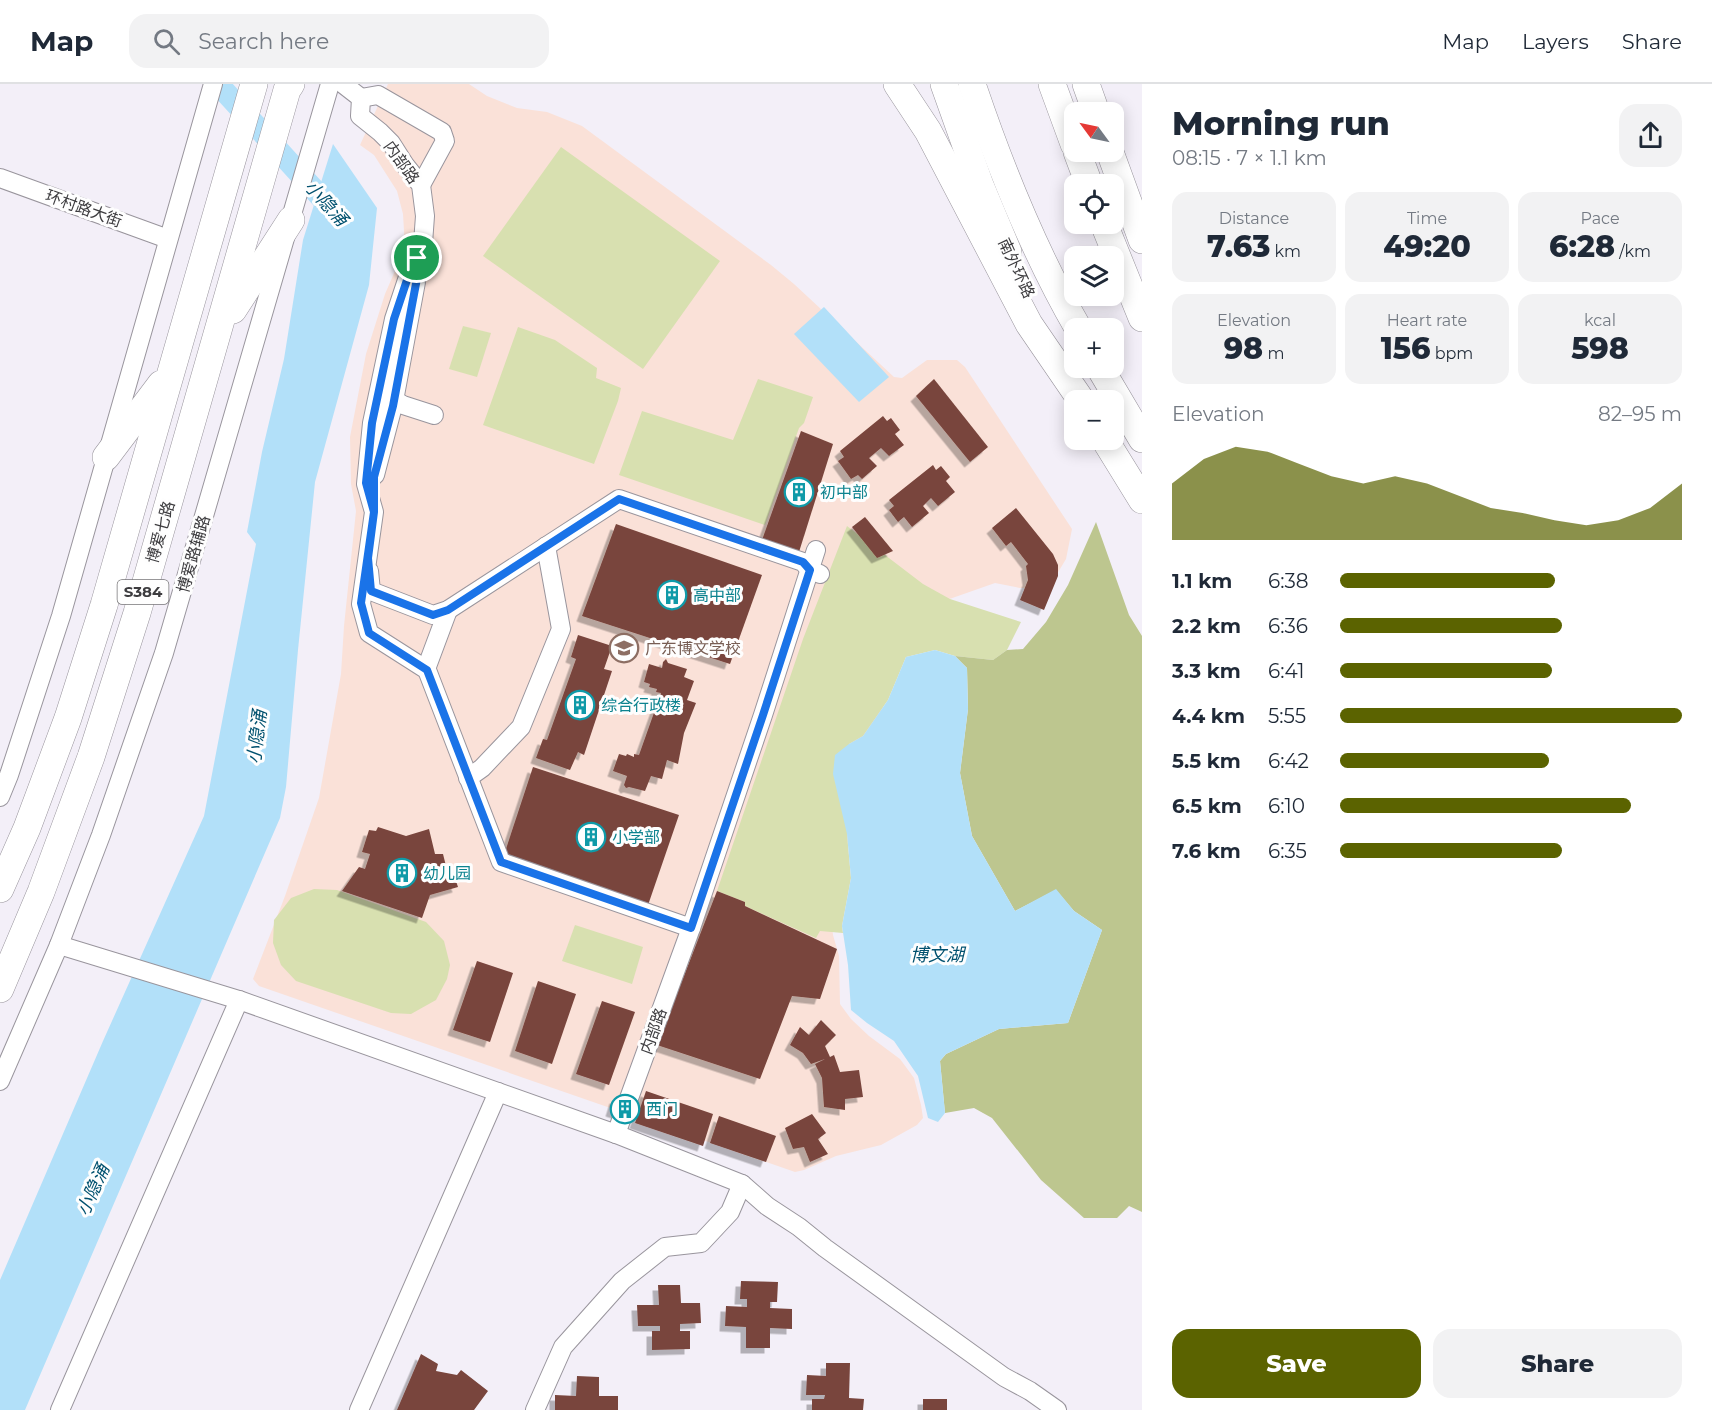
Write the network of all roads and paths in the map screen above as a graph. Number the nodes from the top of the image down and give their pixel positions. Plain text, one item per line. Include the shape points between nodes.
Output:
1 (213, 84) edge
2 (254, 84) edge
3 (330, 84) edge
4 (344, 84) edge
5 (897, 84) edge
6 (937, 84) edge
7 (944, 84) edge
8 (972, 84) edge
9 (1052, 84) edge
10 (1086, 84) edge
11 (288, 90) edge
12 (361, 98) junction
13 (1092, 102) edge
14 (1064, 117) edge
15 (960, 132) junction
16 (1114, 162) edge
17 (0, 178) edge
18 (421, 185) junction
19 (291, 220) junction
20 (1108, 234) edge
21 (168, 239) junction
22 (1142, 240) edge
23 (417, 258) junction
24 (1073, 318) edge
25 (1142, 318) edge
26 (218, 333) junction
27 (171, 371) junction
28 (1106, 378) edge
29 (378, 390) junction
30 (1075, 390) edge
31 (1077, 390) edge
32 (394, 400) junction
33 (434, 415) dead end
34 (1141, 437) edge
35 (1111, 450) edge
36 (106, 457) junction
37 (1142, 500) edge
38 (374, 512) junction
39 (546, 546) junction
40 (816, 550) dead end
41 (368, 558) junction
42 (815, 572) junction
43 (448, 610) junction
44 (426, 669) junction
45 (4, 767) edge
46 (468, 778) junction
47 (0, 797) edge
48 (0, 889) edge
49 (691, 928) junction
50 (59, 945) junction
51 (0, 989) edge
52 (234, 998) junction
53 (0, 1081) edge
54 (498, 1092) junction
55 (616, 1134) junction
56 (742, 1184) junction
57 (60, 1410) edge
58 (359, 1410) edge
59 (535, 1410) edge
60 (1057, 1410) edge

1 - 21 street
2 - 27 highway, 博爱七路 / S384
3 - 19 street, 博爱路辅路
4 - 12 street
5 - 30 highway via 928,132 1029,324
6 - 15 highway
7 - 15 highway
8 - 24 highway, 南外环路 via 1022,214
9 - 14 highway
10 - 13 highway
11 - 26 highway, 博爱七路 / S384
12 - 18 street, 内部路 via 360,116 391,143
12 - 18 street via 378,95 442,132 445,141
15 - 31 highway, 南外环路 via 1004,243
16 - 22 highway
17 - 21 street, 环村路大街
18 - 23 street, 内部路 via 425,216 423,243
19 - 26 highway
19 - 50 street, 博爱路辅路 via 164,653
20 - 25 highway
21 - 36 street
23 - 29 street, 内部路 via 394,319
23 - 32 street, 内部路 via 418,273
26 - 51 highway, 博爱七路 / S384 via 91,758
27 - 36 highway
27 - 48 highway, 博爱七路 / S384 via 68,718
28 - 34 highway
29 - 32 street
29 - 38 street, 内部路 via 366,473
32 - 33 street
32 - 38 street, 内部路 via 374,477
35 - 37 highway
36 - 45 street via 61,616
38 - 41 street, 内部路
39 - 42 street via 619,499 803,562
39 - 43 street
39 - 46 street via 561,629 521,727
40 - 42 street, 内部路
41 - 43 street, 内部路 via 371,591 433,615
41 - 44 street, 内部路 via 361,603 369,633
42 - 49 street, 内部路
43 - 44 street
44 - 46 street
45 - 47 street
46 - 49 street via 501,862
49 - 55 street, 内部路
50 - 52 street
50 - 53 street, 博爱路辅路
52 - 54 street
52 - 57 street
54 - 55 street
54 - 58 street
55 - 56 street
56 - 59 street via 730,1212 701,1243 664,1247 622,1281 563,1347
56 - 60 street via 995,1370

